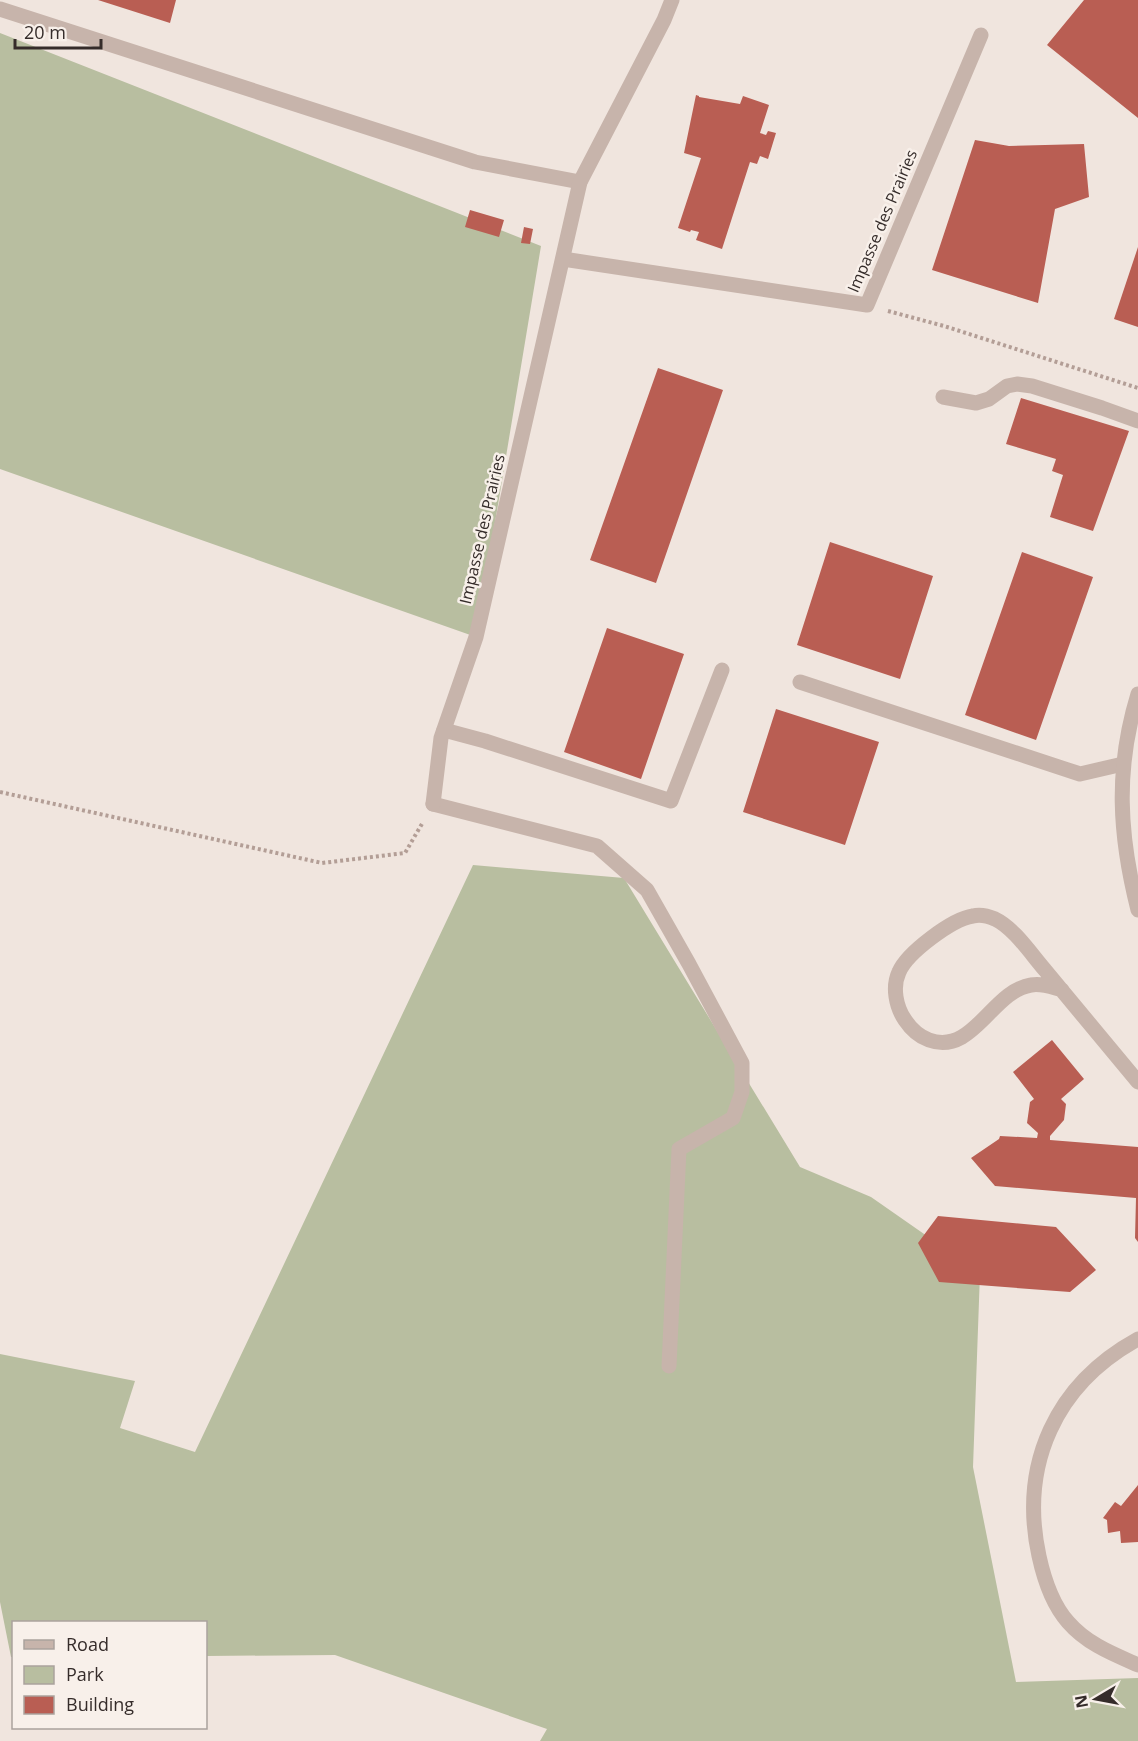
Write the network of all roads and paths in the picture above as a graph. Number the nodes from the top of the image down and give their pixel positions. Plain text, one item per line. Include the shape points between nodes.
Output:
1 (672, 0) edge
2 (0, 9) edge
3 (981, 34) dead end
4 (580, 182) junction
5 (563, 259) junction
6 (867, 305) junction
7 (1138, 388) edge
8 (943, 396) dead end
9 (1138, 421) edge
10 (722, 670) dead end
11 (800, 681) dead end
12 (1138, 694) edge
13 (444, 730) junction
14 (1123, 764) junction
15 (0, 792) edge
16 (433, 804) junction
17 (1138, 910) edge
18 (1062, 990) junction
19 (1138, 1082) edge
20 (1138, 1339) edge
21 (669, 1366) dead end
22 (1138, 1665) edge

1 - 4 street, Impasse des Prairies
2 - 4 street via 475,162
3 - 6 street, Impasse des Prairies
4 - 5 street, Impasse des Prairies
5 - 6 street, Impasse des Prairies
5 - 13 street, Impasse des Prairies via 476,637
6 - 7 path
8 - 9 street via 976,403 1017,384
10 - 13 street via 671,801
11 - 14 street via 1080,774
12 - 14 street
13 - 16 street, Impasse des Prairies
14 - 17 street via 1124,846
15 - 16 path via 322,863 405,853
16 - 21 street via 597,846 647,890 742,1063 742,1092 734,1118 679,1149
18 - 18 street via 1006,925 983,915 960,920 912,954 897,975 896,986 897,1003 911,1029 940,1043 967,1034 1019,988 1041,984
18 - 19 street
20 - 22 street via 1099,1366 1060,1410 1041,1452 1033,1515 1044,1576 1068,1623 1094,1645

